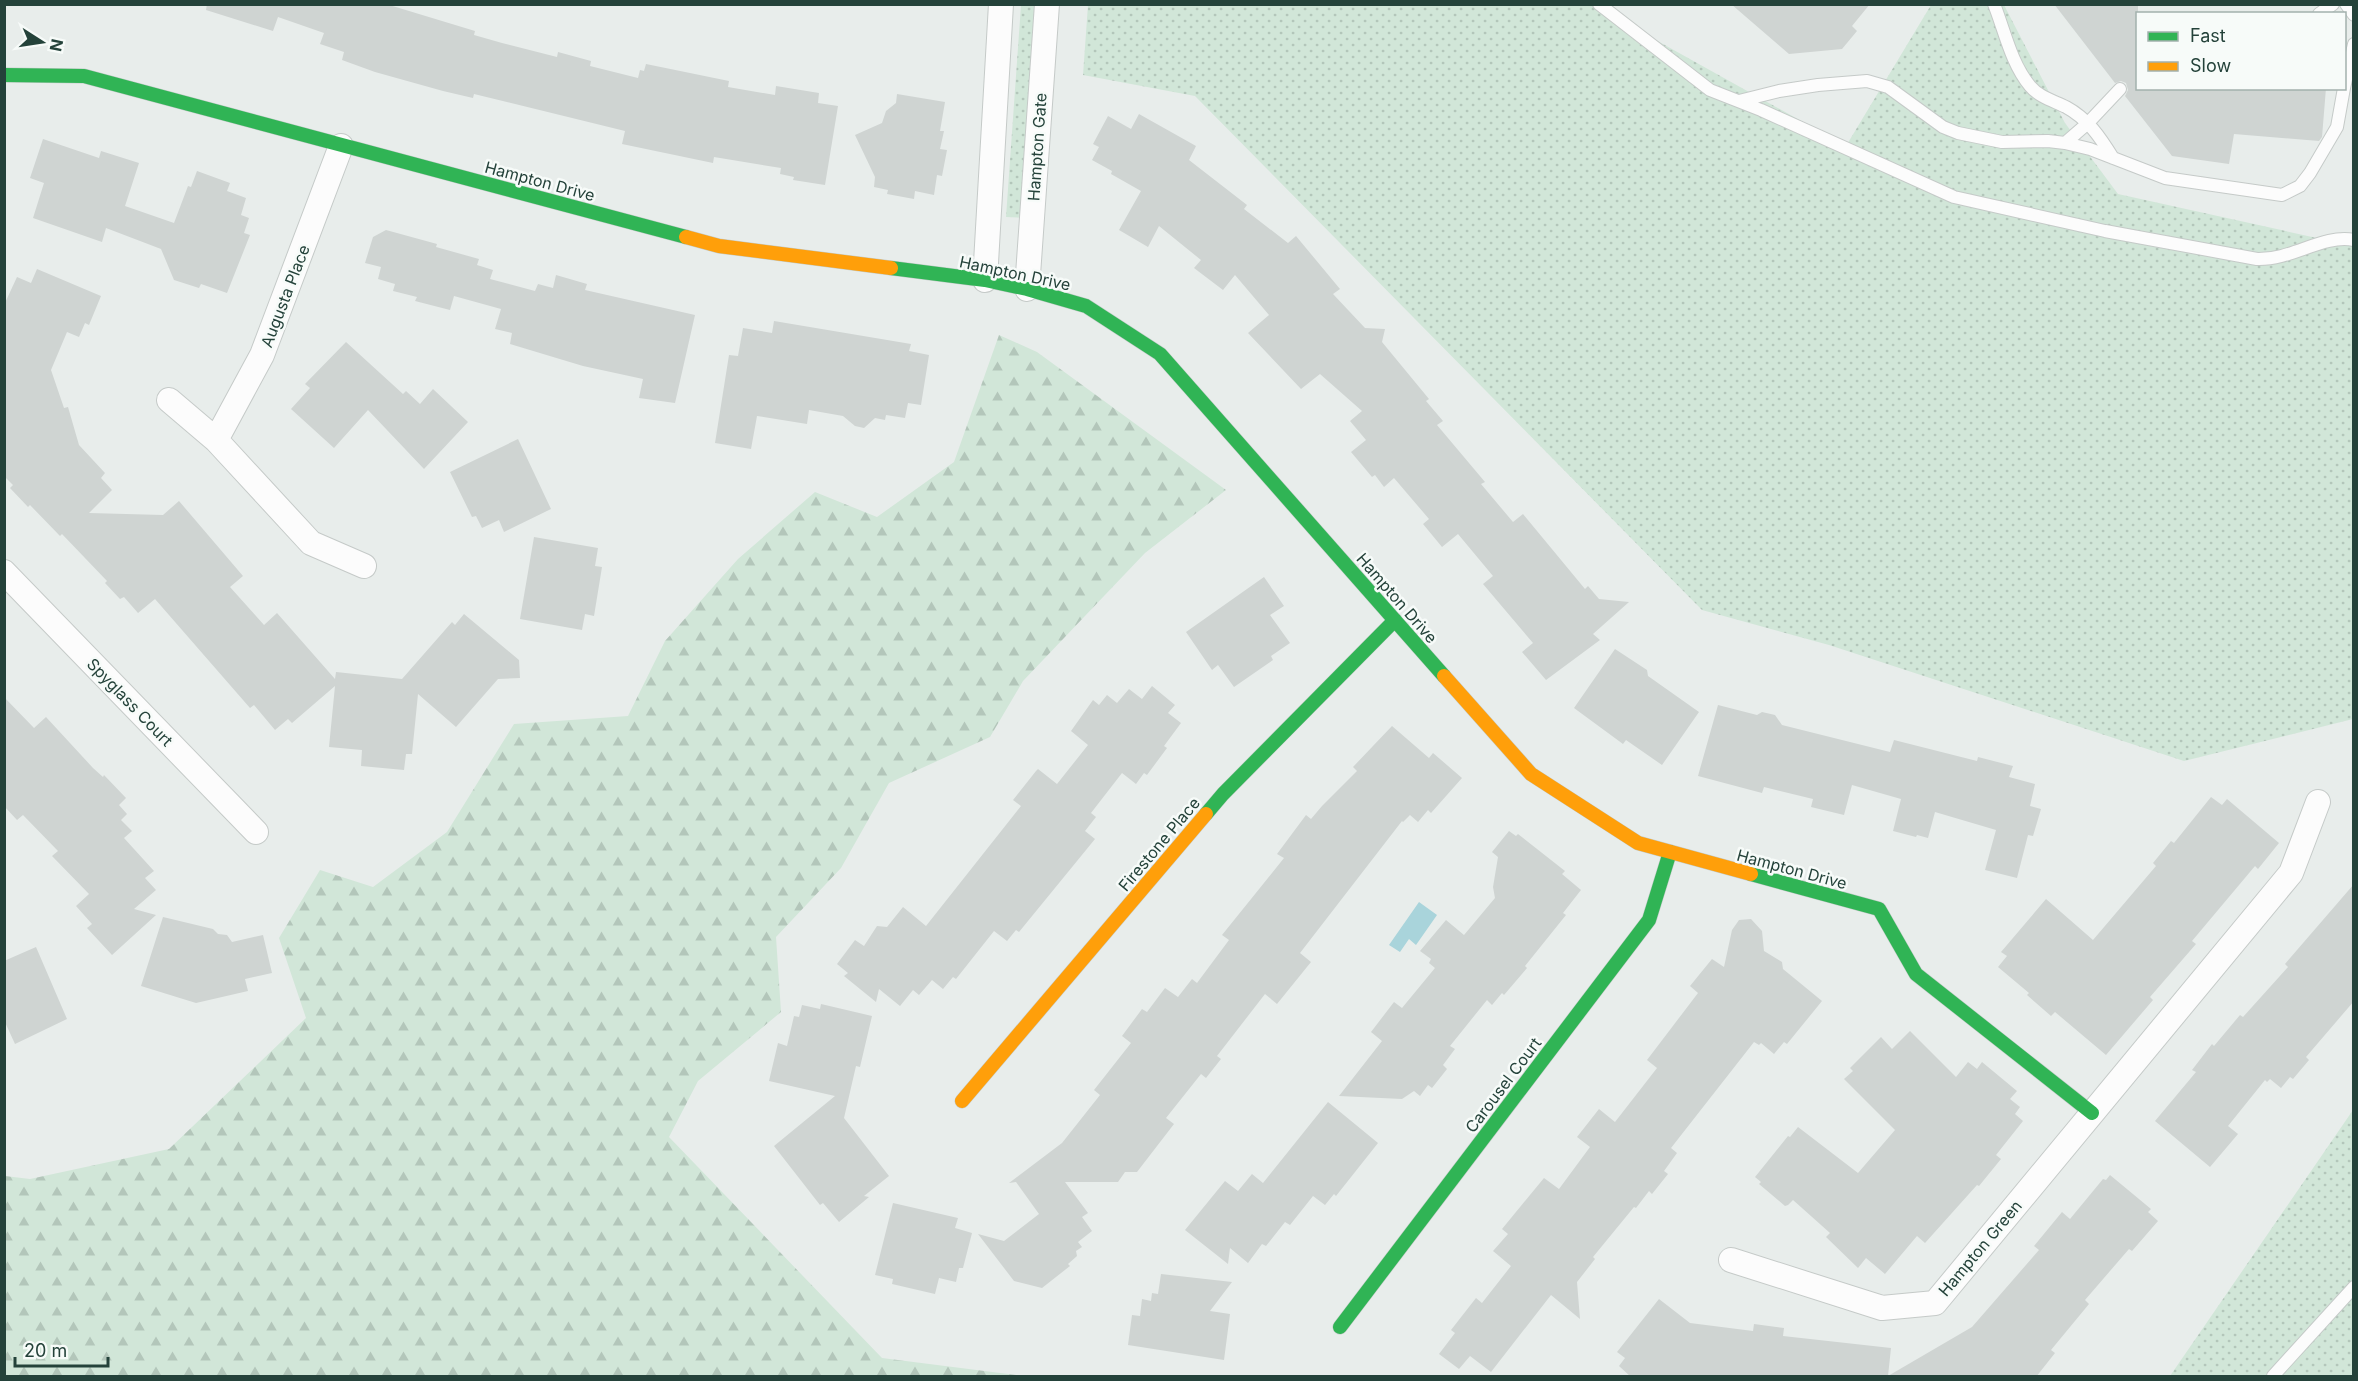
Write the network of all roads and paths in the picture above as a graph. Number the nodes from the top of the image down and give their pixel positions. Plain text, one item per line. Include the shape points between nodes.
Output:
1 (1000, 4) edge
2 (1047, 4) edge
3 (1599, 4) edge
4 (1994, 4) edge
5 (2346, 4) edge
6 (2354, 15) edge
7 (2354, 44) edge
8 (4, 75) edge
9 (2346, 79) edge
10 (2120, 89) dead end
11 (2344, 90) edge
12 (1739, 101) junction
13 (2088, 123) junction
14 (2065, 143) junction
15 (341, 146) junction
16 (2113, 158) junction
17 (2354, 240) edge
18 (985, 280) junction
19 (1027, 289) junction
20 (169, 400) dead end
21 (216, 440) junction
22 (364, 566) dead end
23 (4, 572) edge
24 (1395, 620) junction
25 (2318, 802) dead end
26 (256, 832) dead end
27 (1670, 852) junction
28 (962, 1101) dead end
29 (2092, 1113) junction
30 (1731, 1260) dead end
31 (2354, 1287) edge
32 (1340, 1327) dead end
33 (2273, 1377) edge

1 - 18 street
2 - 19 street, Hampton Gate
3 - 12 lane via 1710,90
4 - 13 lane via 2014,61 2031,86
5 - 6 lane
7 - 9 lane
8 - 15 street, Hampton Drive via 84,76
10 - 13 lane
11 - 16 lane via 2337,127 2310,173 2300,186 2282,195 2165,178
12 - 14 lane via 1788,89 1867,81 1888,87 1943,127 1958,133 2002,142
12 - 17 lane via 1954,197 2026,214 2257,258 2287,256 2335,238
13 - 14 lane
13 - 16 lane
14 - 16 lane
15 - 18 street, Hampton Drive via 719,246
15 - 21 street, Augusta Place via 262,355
18 - 19 street, Hampton Drive
19 - 24 street, Hampton Drive via 1086,306 1160,354
20 - 21 street
21 - 22 street via 311,543
23 - 26 street, Spyglass Court
24 - 27 street, Hampton Drive via 1531,774 1638,843
24 - 28 street, Firestone Place via 1223,794
25 - 29 street, Hampton Green via 2291,873
27 - 29 street, Hampton Drive via 1880,909 1916,974
27 - 32 street, Carousel Court via 1649,920
29 - 30 street, Hampton Green via 1935,1303 1882,1308
31 - 33 lane

